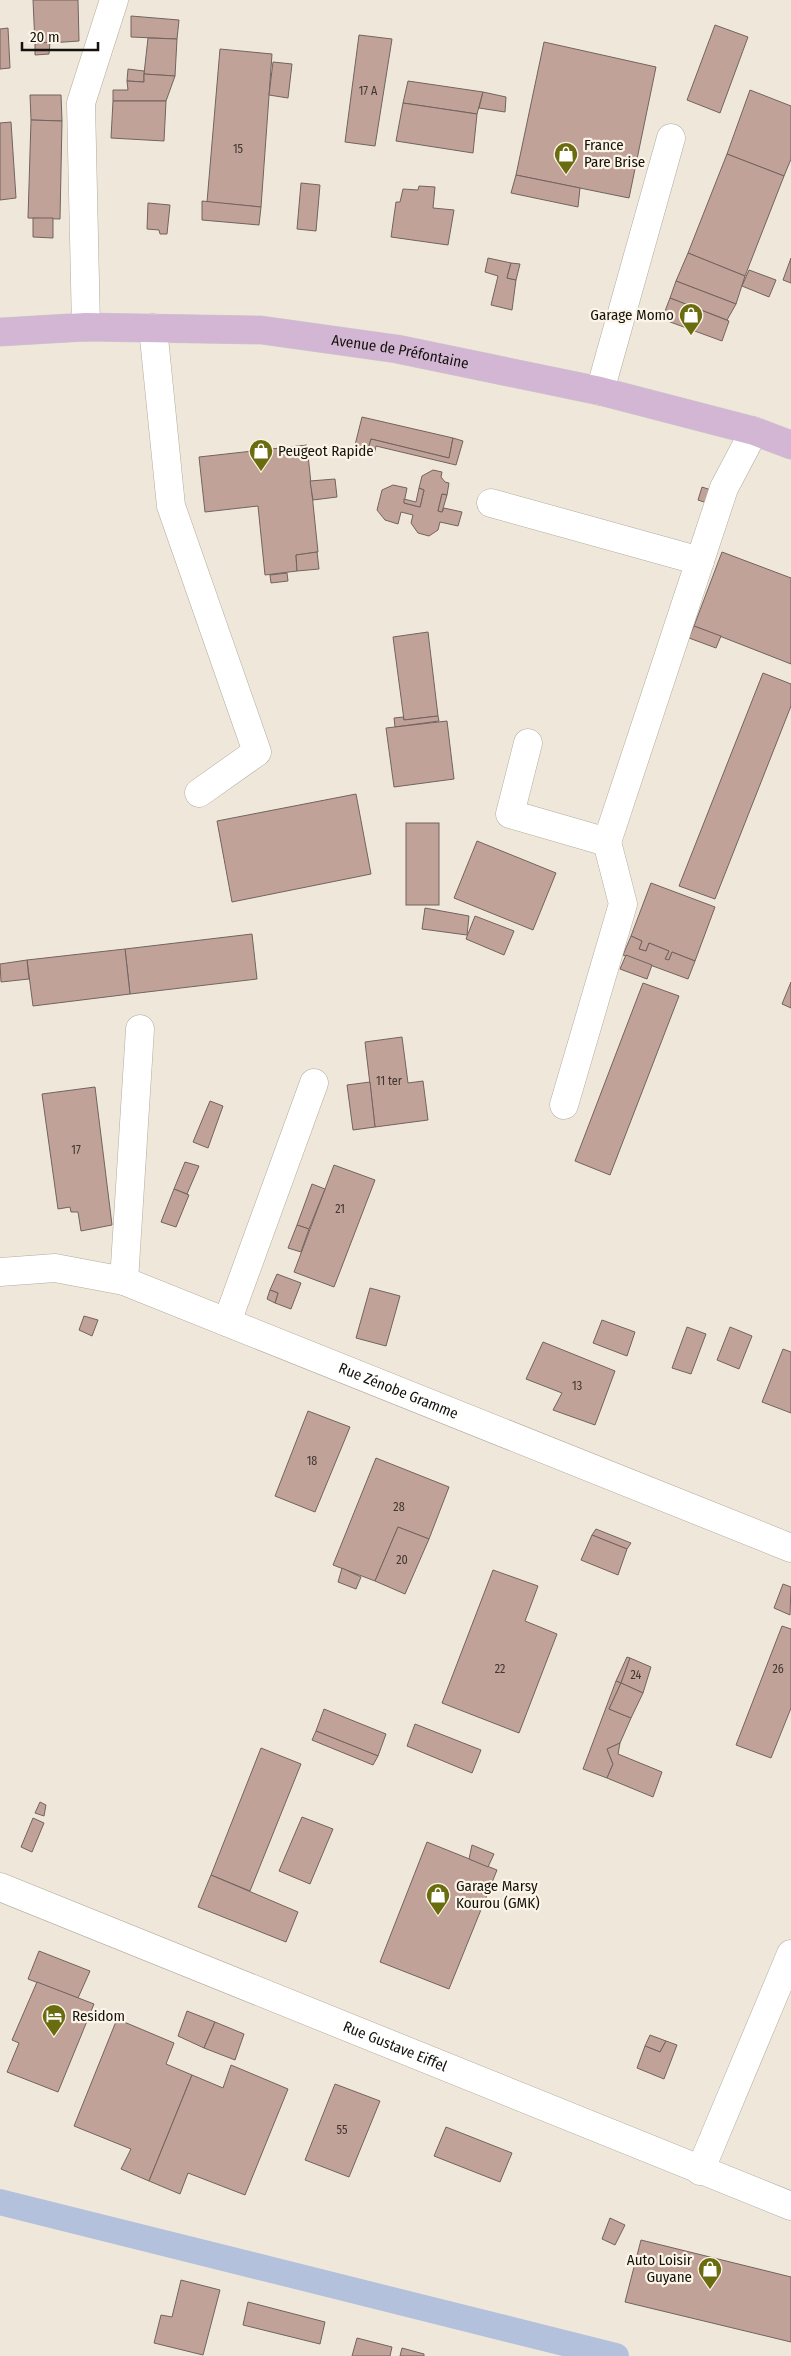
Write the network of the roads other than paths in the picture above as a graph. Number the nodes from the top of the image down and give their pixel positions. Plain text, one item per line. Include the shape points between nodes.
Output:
1 (114, 0) edge
2 (671, 138) dead end
3 (86, 327) junction
4 (153, 328) junction
5 (0, 332) edge
6 (600, 391) junction
7 (754, 431) junction
8 (791, 445) edge
9 (490, 503) dead end
10 (700, 561) junction
11 (528, 743) dead end
12 (199, 793) dead end
13 (607, 842) junction
14 (140, 1028) dead end
15 (314, 1083) dead end
16 (564, 1105) dead end
17 (0, 1272) edge
18 (124, 1281) junction
19 (227, 1322) junction
20 (791, 1548) edge
21 (0, 1887) edge
22 (791, 1954) edge
23 (700, 2171) junction
24 (791, 2206) edge

1 - 3 street via 81,103
2 - 6 street
3 - 4 main road, Avenue de Préfontaine
3 - 5 main road, Avenue de Préfontaine
4 - 6 main road, Avenue de Préfontaine via 261,330 397,349
4 - 12 street via 171,506 258,752
6 - 7 main road, Avenue de Préfontaine
7 - 8 main road, Avenue de Préfontaine
7 - 10 street via 724,488
9 - 10 street
10 - 13 street
11 - 13 street via 510,814
13 - 16 street via 623,904
14 - 18 street
15 - 19 street
17 - 18 street, Rue Zénobe Gramme via 55,1268
18 - 19 street, Rue Zénobe Gramme
19 - 20 street, Rue Zénobe Gramme
21 - 23 street, Rue Gustave Eiffel
22 - 23 street
23 - 24 street, Rue Gustave Eiffel

